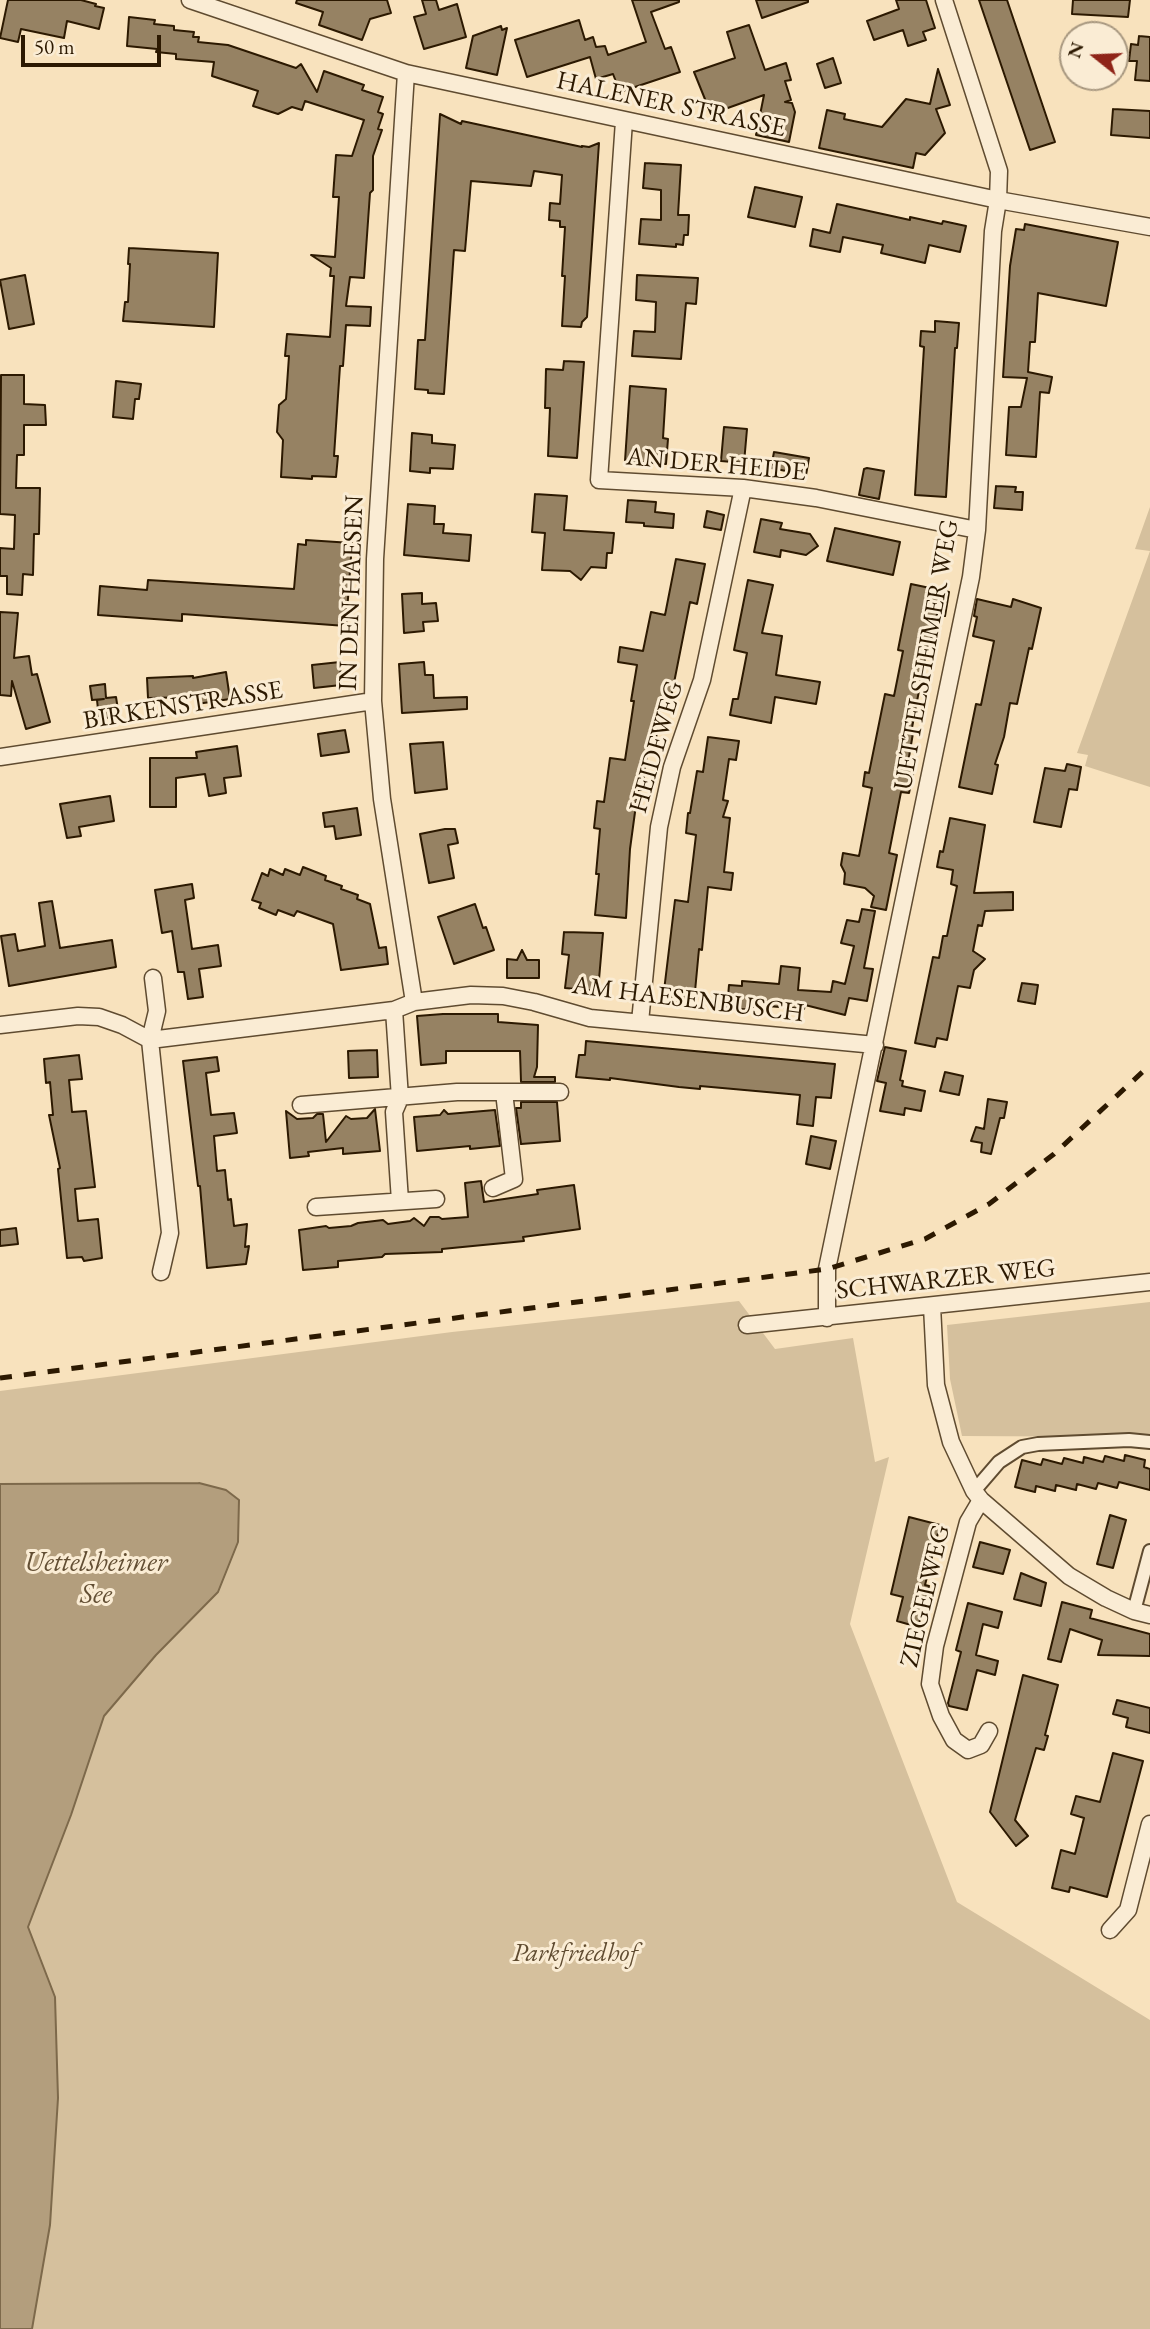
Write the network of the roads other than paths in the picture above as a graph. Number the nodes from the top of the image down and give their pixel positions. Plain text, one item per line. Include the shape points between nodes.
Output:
1 (190, 0) edge
2 (944, 0) edge
3 (406, 73) junction
4 (624, 121) junction
5 (998, 200) junction
6 (1150, 228) edge
7 (743, 488) junction
8 (977, 530) junction
9 (373, 701) junction
10 (0, 757) edge
11 (153, 978) dead end
12 (414, 1002) junction
13 (394, 1010) junction
14 (640, 1022) junction
15 (0, 1025) edge
16 (150, 1040) junction
17 (875, 1045) junction
18 (504, 1092) junction
19 (560, 1092) dead end
20 (400, 1098) junction
21 (301, 1105) dead end
22 (494, 1188) dead end
23 (436, 1199) dead end
24 (400, 1201) junction
25 (316, 1208) dead end
26 (161, 1272) dead end
27 (1150, 1282) edge
28 (932, 1306) junction
29 (827, 1318) junction
30 (747, 1325) dead end
31 (1150, 1442) edge
32 (978, 1495) junction
33 (1150, 1551) edge
34 (1142, 1613) edge
35 (989, 1731) dead end
36 (1150, 1824) edge
37 (1110, 1930) dead end

1 - 3 street, HALENER STRASSE
2 - 5 street, UETTELSHEIMER WEG via 999,171
3 - 4 street, HALENER STRASSE
3 - 9 street, IN DEN HAESEN via 375,559
4 - 5 street, HALENER STRASSE
4 - 7 street, AN DER HEIDE via 599,480
5 - 6 street, HALENER STRASSE
5 - 8 street, UETTELSHEIMER WEG
7 - 8 street, AN DER HEIDE
7 - 14 street, HEIDEWEG via 702,680 672,767 659,827
8 - 17 street, UETTELSHEIMER WEG
9 - 10 street, BIRKENSTRASSE
9 - 12 street, IN DEN HAESEN via 382,799
11 - 16 street via 157,1011
12 - 13 street
12 - 14 street, AM HAESENBUSCH via 503,996 590,1018
13 - 16 street
13 - 20 street
14 - 17 street, AM HAESENBUSCH
15 - 16 street via 99,1017
16 - 26 street via 170,1233
17 - 29 street, UETTELSHEIMER WEG via 827,1269
18 - 19 street
18 - 20 street
18 - 22 street via 514,1180
20 - 21 street
20 - 24 street via 394,1112
23 - 24 street
24 - 25 street
27 - 28 street, SCHWARZER WEG
28 - 29 street, SCHWARZER WEG
28 - 32 street via 936,1385 951,1442
29 - 30 street, SCHWARZER WEG
31 - 32 street via 1022,1447 999,1462
32 - 34 street via 1069,1576
32 - 35 street, ZIEGELWEG via 935,1646 930,1684 954,1740 968,1749 981,1745
33 - 34 street
36 - 37 street via 1128,1910

